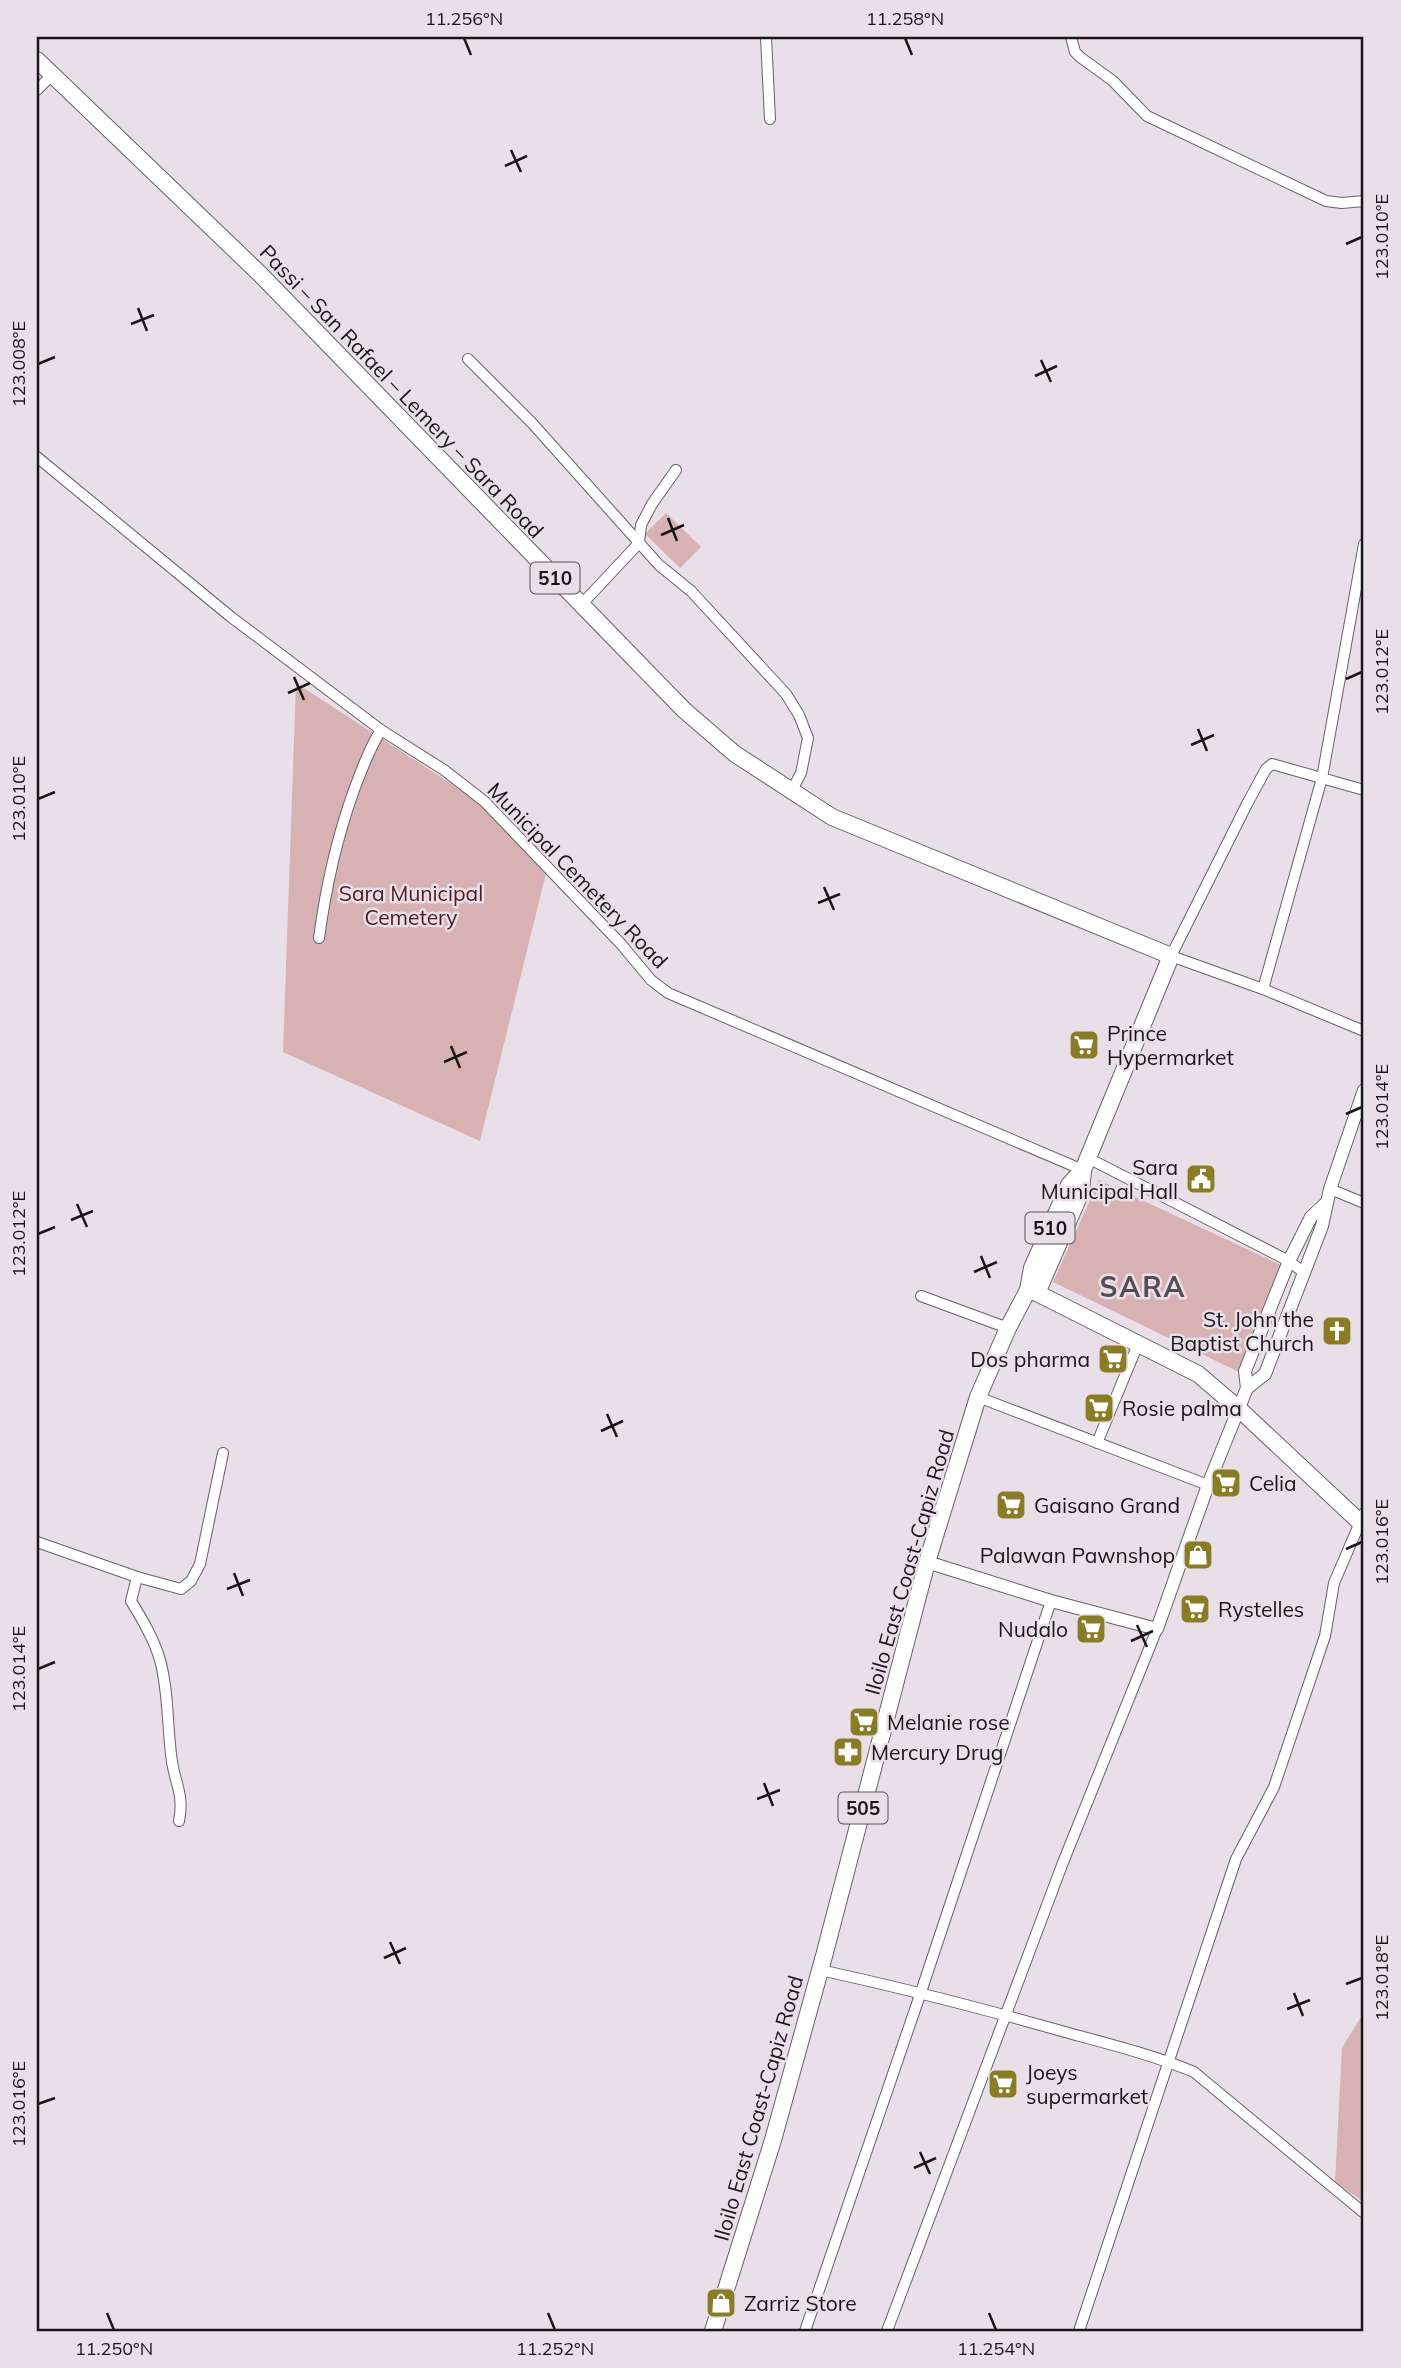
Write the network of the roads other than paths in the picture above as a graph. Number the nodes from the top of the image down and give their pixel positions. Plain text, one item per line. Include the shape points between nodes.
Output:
1 (766, 37) edge
2 (1071, 37) edge
3 (37, 60) edge
4 (52, 75) junction
5 (37, 90) edge
6 (770, 119) dead end
7 (1364, 201) edge
8 (468, 359) dead end
9 (37, 457) edge
10 (676, 470) dead end
11 (639, 543) junction
12 (1364, 544) edge
13 (581, 605) junction
14 (381, 730) junction
15 (1322, 778) junction
16 (1364, 790) edge
17 (791, 792) junction
18 (318, 939) dead end
19 (1171, 957) junction
20 (1264, 989) junction
21 (1364, 1031) edge
22 (1364, 1090) edge
23 (1086, 1164) junction
24 (1330, 1189) junction
25 (1326, 1203) junction
26 (1364, 1203) edge
27 (1289, 1261) junction
28 (1303, 1272) junction
29 (1032, 1292) junction
30 (921, 1296) dead end
31 (1008, 1328) junction
32 (1138, 1344) junction
33 (1247, 1388) junction
34 (978, 1397) junction
35 (1239, 1409) junction
36 (1097, 1443) junction
37 (223, 1452) dead end
38 (1208, 1485) junction
39 (1363, 1520) edge
40 (37, 1542) edge
41 (927, 1562) junction
42 (137, 1577) junction
43 (1051, 1601) junction
44 (1157, 1629) junction
45 (179, 1821) dead end
46 (820, 1970) junction
47 (921, 1992) junction
48 (1007, 2015) junction
49 (1168, 2061) junction
50 (1364, 2213) edge
51 (712, 2331) edge
52 (805, 2331) edge
53 (887, 2331) edge
54 (1079, 2331) edge

1 - 6 street
2 - 7 street via 1075,52 1113,81 1147,116 1326,201
3 - 4 main road, Passi – San Rafael – Lemery – Sara Road / 510
4 - 5 street
4 - 13 main road, Passi – San Rafael – Lemery – Sara Road / 510 via 261,275
8 - 11 street
9 - 14 street, Municipal Cemetery Road via 231,617
10 - 11 street via 652,504
11 - 13 street
11 - 17 street via 691,591 786,694 799,715 808,738 801,774
12 - 15 street
13 - 17 main road, Passi – San Rafael – Lemery – Sara Road / 510 via 684,710 735,754
14 - 18 street via 369,749 338,835
14 - 23 street, Municipal Cemetery Road via 484,801 668,993
15 - 16 street
15 - 19 street via 1278,764 1266,769
15 - 20 street
17 - 19 main road, Passi – San Rafael – Lemery – Sara Road / 510 via 832,817
19 - 20 street
19 - 23 main road, 510
20 - 21 street
22 - 24 street
23 - 27 street, Municipal Cemetery Road
23 - 29 main road, 510 via 1069,1185 1032,1268
24 - 25 street
24 - 26 street
25 - 27 street via 1311,1217
25 - 28 street
27 - 28 street, Municipal Cemetery Road
27 - 33 street via 1245,1371
28 - 33 street via 1265,1374
29 - 31 main road, Iloilo East Coast-Capiz Road / 505
29 - 32 main road
30 - 31 street
31 - 34 main road, Iloilo East Coast-Capiz Road / 505
32 - 35 main road via 1198,1374
32 - 36 street
33 - 35 street
34 - 36 street
34 - 41 main road, Iloilo East Coast-Capiz Road / 505
35 - 38 street
35 - 39 main road
36 - 38 street
37 - 42 street via 200,1564 191,1581 181,1588
38 - 44 street
39 - 49 street via 1334,1583 1325,1636 1274,1787 1236,1859
40 - 42 street
41 - 43 street
41 - 46 main road, Iloilo East Coast-Capiz Road / 505
42 - 45 street via 131,1601 159,1657 182,1804
43 - 44 street
43 - 47 street
44 - 48 street
46 - 47 street
46 - 51 main road, Iloilo East Coast-Capiz Road / 505 via 773,2140
47 - 48 street
47 - 52 street
48 - 49 street
48 - 53 street
49 - 50 street via 1194,2072
49 - 54 street

